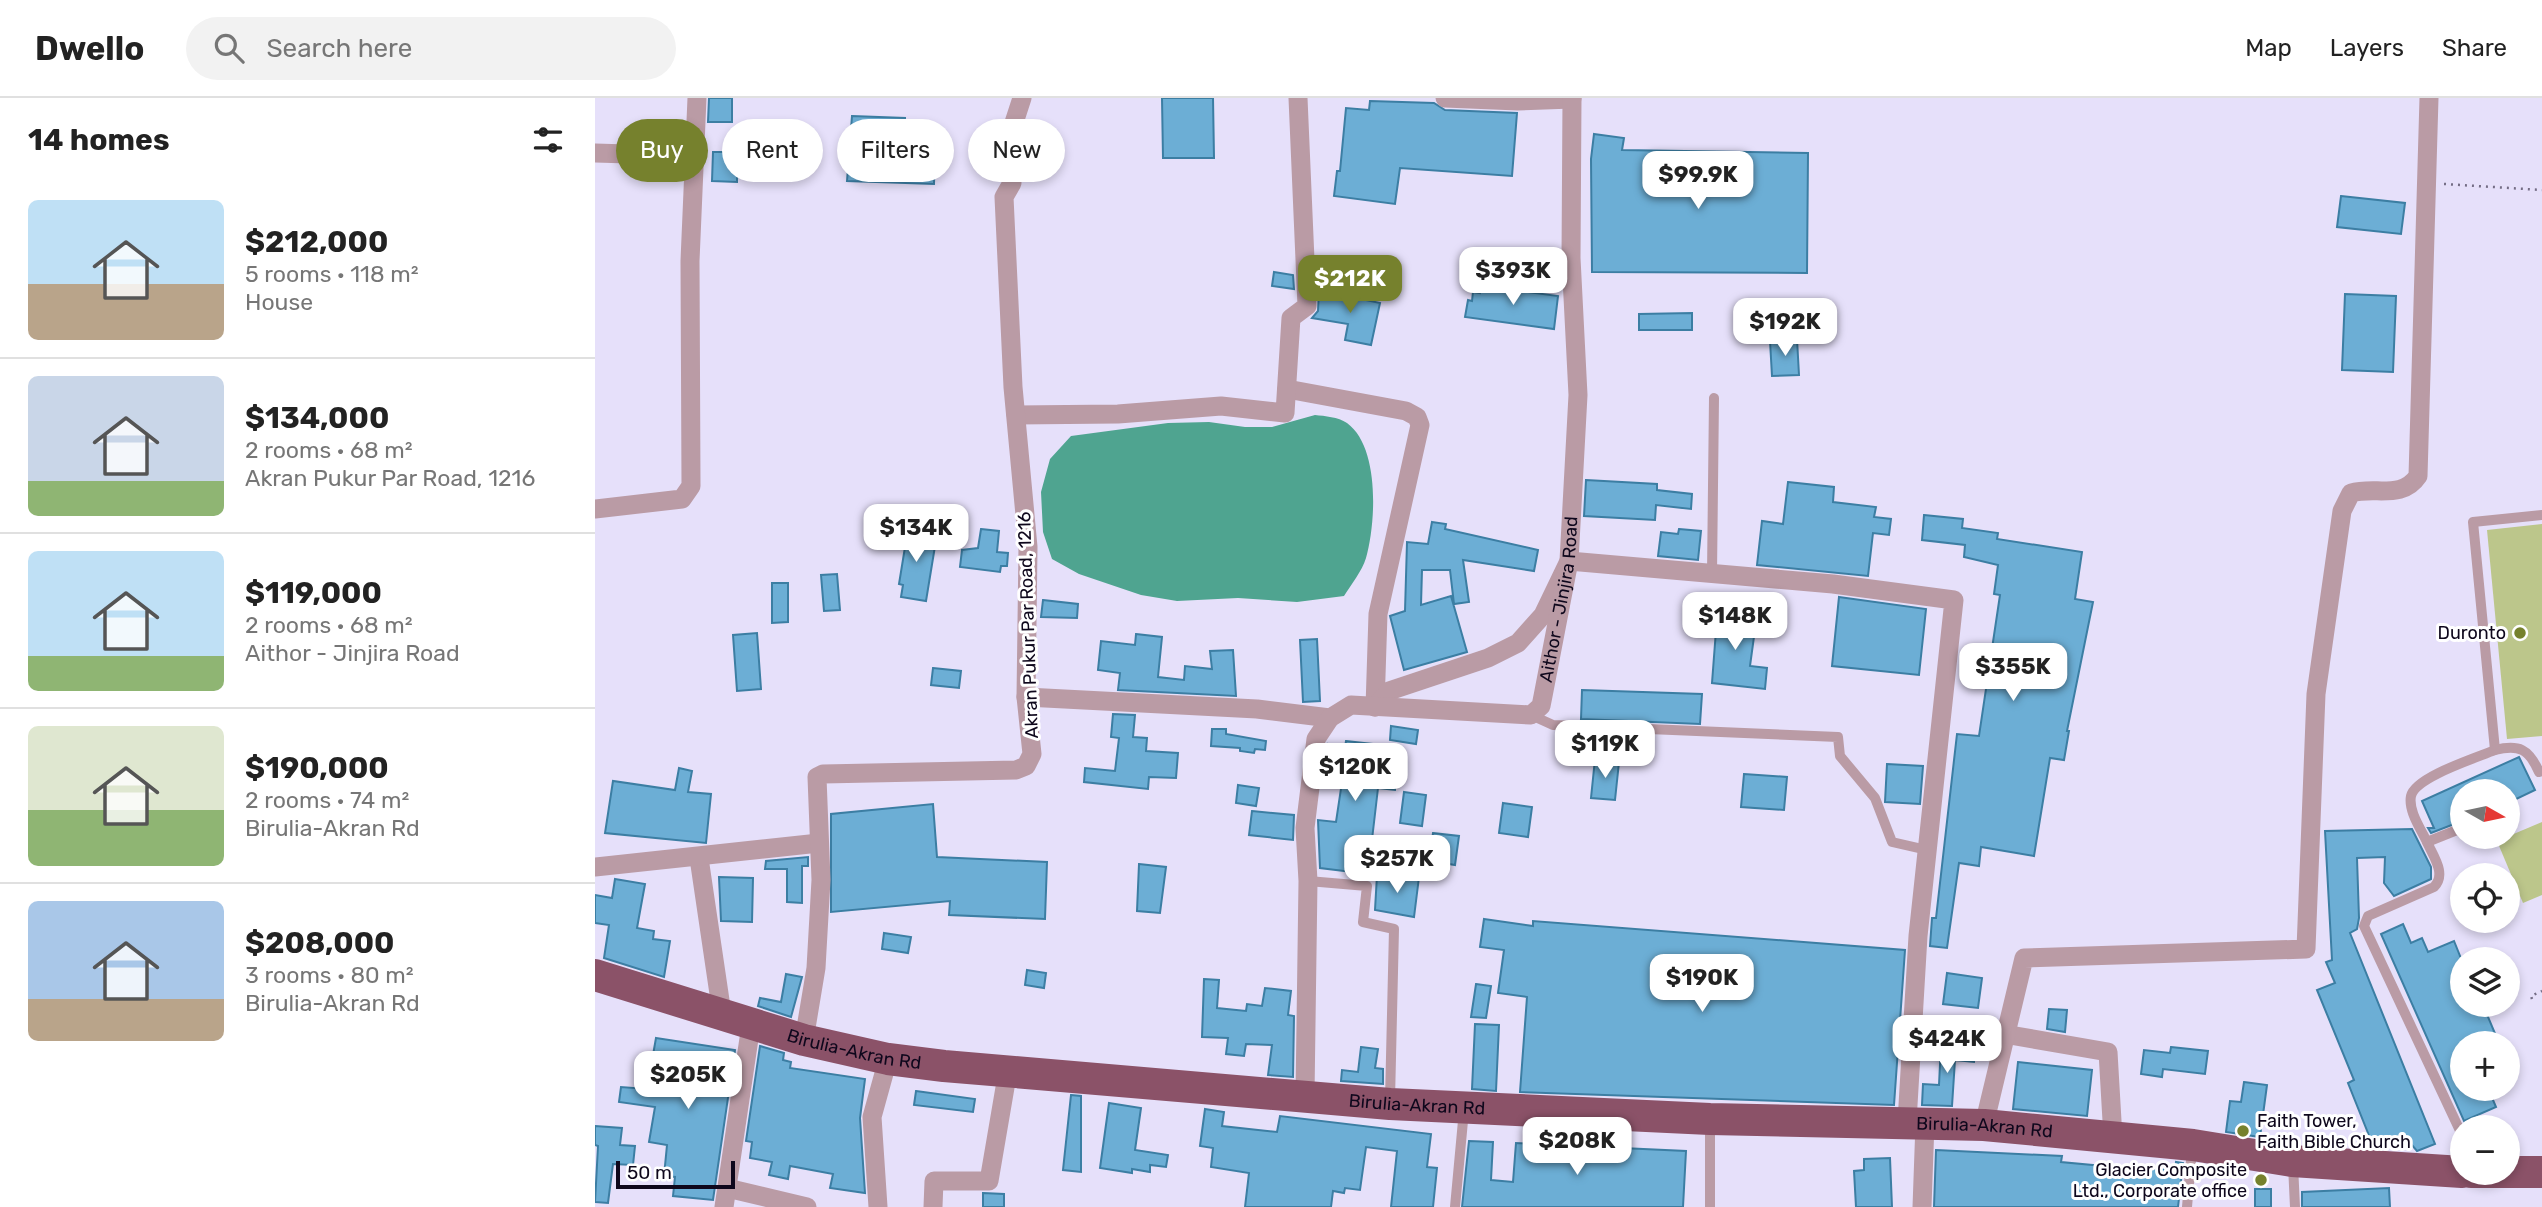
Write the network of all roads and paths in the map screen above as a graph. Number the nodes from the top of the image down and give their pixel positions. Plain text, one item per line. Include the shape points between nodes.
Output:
1 (697, 98) edge
2 (1022, 98) edge
3 (1298, 98) edge
4 (1444, 98) edge
5 (1572, 98) edge
6 (2429, 98) edge
7 (696, 119) edge
8 (595, 153) edge
9 (616, 154) edge
10 (694, 182) edge
11 (2427, 183) junction
12 (2542, 190) edge
13 (1287, 390) junction
14 (1714, 398) dead end
15 (1016, 415) junction
16 (595, 509) edge
17 (2542, 515) edge
18 (1569, 561) junction
19 (1711, 574) junction
20 (1026, 697) junction
21 (1375, 706) junction
22 (1531, 715) junction
23 (1330, 718) junction
24 (2495, 750) junction
25 (2542, 771) edge
26 (2450, 833) edge
27 (2427, 842) junction
28 (819, 843) junction
29 (1927, 850) junction
30 (699, 858) junction
31 (595, 867) edge
32 (1308, 881) junction
33 (595, 975) edge
34 (2542, 991) edge
35 (2532, 999) dead end
36 (737, 1019) junction
37 (2004, 1034) junction
38 (804, 1040) junction
39 (888, 1059) junction
40 (1008, 1070) junction
41 (1305, 1095) junction
42 (1390, 1104) junction
43 (1464, 1108) junction
44 (2453, 1115) edge
45 (1710, 1119) junction
46 (1916, 1122) junction
47 (1984, 1125) junction
48 (2113, 1138) junction
49 (2193, 1145) junction
50 (2292, 1161) junction
51 (2450, 1171) edge
52 (2520, 1172) edge
53 (2542, 1172) edge
54 (726, 1197) edge
55 (807, 1207) edge
56 (878, 1207) edge
57 (933, 1207) edge
58 (1455, 1207) edge
59 (1710, 1207) edge
60 (1922, 1207) edge
61 (2187, 1207) edge
62 (2295, 1207) edge

1 - 7 street
2 - 15 street, Akran Pukur Par Road, 1216 via 1009,138 1012,183 1004,197
3 - 13 street via 1307,306 1291,318
4 - 5 street
5 - 18 street, Aithor - Jinjira Road via 1571,258 1578,395
6 - 11 street
8 - 9 street
10 - 16 street via 691,486 682,499
11 - 12 path
11 - 37 street via 2418,476 2411,486 2398,491 2351,493 2342,511 2316,694 2306,949 2024,958
13 - 15 street via 1285,413 1280,414 1221,406
13 - 21 street via 1406,411 1417,417 1420,425 1378,614
14 - 19 lane
15 - 20 street, Akran Pukur Par Road, 1216 via 1028,547
17 - 24 lane via 2473,522
18 - 19 street
18 - 21 street via 1543,615 1518,643 1488,658 1389,691
18 - 22 street, Aithor - Jinjira Road via 1541,706
19 - 29 street via 1954,600
20 - 23 street via 1257,709
20 - 28 street, Akran Pukur Par Road, 1216 via 1033,754 1026,766 1016,770 823,774 816,785
21 - 22 street
21 - 23 street via 1351,705
22 - 29 lane via 1553,725 1837,737 1840,756 1875,798 1892,842
23 - 32 street via 1316,739 1305,828
24 - 25 lane via 2523,748
24 - 27 lane via 2419,783 2411,797 2412,809
26 - 27 lane
27 - 44 lane via 2440,870 2438,883 2368,916 2364,926
28 - 30 street
28 - 38 street, Akran Pukur Par Road, 1216 via 816,968
29 - 46 street via 1917,936
30 - 31 street
30 - 36 street
32 - 41 street
32 - 42 lane via 1367,886 1363,922 1394,929
33 - 36 highway, Birulia-Akran Rd
34 - 35 path
36 - 38 highway, Birulia-Akran Rd
36 - 54 street
37 - 47 street
37 - 48 street via 2108,1052
38 - 39 highway, Birulia-Akran Rd
39 - 40 highway, Birulia-Akran Rd
39 - 56 street via 872,1117
40 - 41 highway, Birulia-Akran Rd
40 - 57 street via 989,1181 934,1181
41 - 42 highway, Birulia-Akran Rd
42 - 43 highway, Birulia-Akran Rd
43 - 45 highway, Birulia-Akran Rd
43 - 58 lane
45 - 46 highway, Birulia-Akran Rd
45 - 59 lane
46 - 47 highway, Birulia-Akran Rd
46 - 60 street
47 - 48 highway, Birulia-Akran Rd
48 - 49 highway, Birulia-Akran Rd
49 - 50 highway, Birulia-Akran Rd
49 - 61 lane
50 - 51 highway, Birulia-Akran Rd
50 - 62 lane
52 - 53 highway
54 - 55 street

